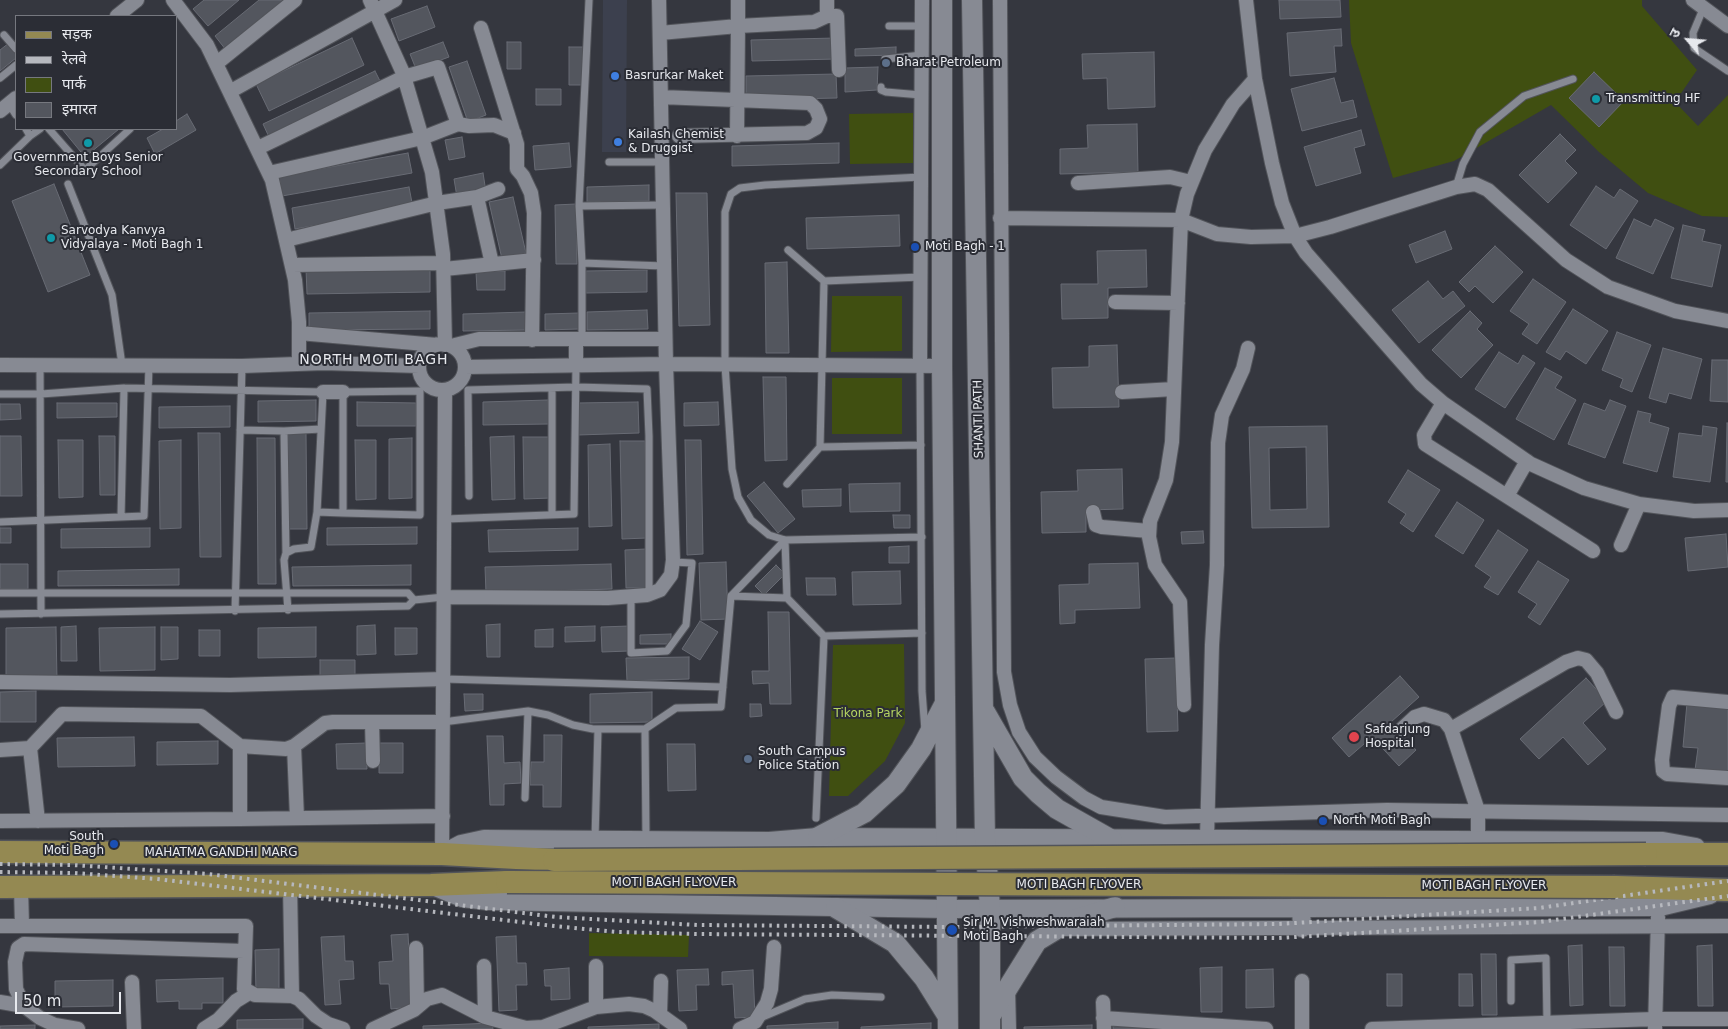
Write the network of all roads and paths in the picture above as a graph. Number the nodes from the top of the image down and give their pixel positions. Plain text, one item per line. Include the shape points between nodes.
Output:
1 (295, 0) edge
2 (395, 0) edge
3 (590, 0) edge
4 (659, 0) edge
5 (738, 0) edge
6 (827, 0) edge
7 (922, 0) edge
8 (942, 0) edge
9 (972, 0) edge
10 (1000, 0) edge
11 (1246, 0) edge
12 (135, 1) edge
13 (177, 2) edge
14 (1698, 4) edge
15 (372, 6) edge
16 (117, 15) edge
17 (827, 16) junction
18 (738, 26) junction
19 (889, 26) dead end
20 (922, 26) junction
21 (1728, 26) edge
22 (481, 28) dead end
23 (660, 33) junction
24 (4, 35) dead end
25 (15, 48) edge
26 (922, 55) junction
27 (885, 59) dead end
28 (216, 63) junction
29 (15, 66) edge
30 (839, 70) dead end
31 (1728, 71) edge
32 (404, 77) junction
33 (0, 78) edge
34 (1255, 79) junction
35 (1573, 79) dead end
36 (881, 87) dead end
37 (231, 91) junction
38 (921, 95) junction
39 (661, 96) junction
40 (737, 100) junction
41 (458, 124) junction
42 (27, 130) edge
43 (39, 130) edge
44 (50, 130) edge
45 (129, 130) edge
46 (514, 133) junction
47 (30, 136) junction
48 (679, 136) dead end
49 (736, 136) junction
50 (422, 138) junction
51 (258, 148) junction
52 (609, 162) dead end
53 (662, 162) junction
54 (0, 165) edge
55 (269, 173) junction
56 (921, 176) junction
57 (1191, 182) junction
58 (1078, 183) dead end
59 (68, 184) dead end
60 (1456, 187) junction
61 (498, 189) dead end
62 (477, 197) junction
63 (436, 203) junction
64 (663, 205) junction
65 (579, 206) junction
66 (1000, 218) junction
67 (1181, 220) junction
68 (1294, 236) junction
69 (286, 240) junction
70 (788, 250) dead end
71 (534, 260) junction
72 (582, 263) junction
73 (492, 264) junction
74 (292, 266) junction
75 (444, 266) junction
76 (664, 266) junction
77 (920, 277) junction
78 (824, 281) junction
79 (1115, 302) dead end
80 (1178, 303) junction
81 (1728, 321) edge
82 (299, 333) junction
83 (665, 339) junction
84 (532, 340) junction
85 (579, 340) junction
86 (444, 345) junction
87 (1248, 348) dead end
88 (40, 364) junction
89 (299, 364) junction
90 (666, 364) junction
91 (0, 365) edge
92 (122, 365) junction
93 (149, 365) junction
94 (725, 365) junction
95 (242, 366) junction
96 (419, 366) junction
97 (576, 366) junction
98 (822, 366) junction
99 (920, 366) junction
100 (942, 366) junction
101 (465, 367) junction
102 (576, 387) junction
103 (124, 388) junction
104 (552, 388) junction
105 (1174, 388) junction
106 (148, 389) junction
107 (445, 390) junction
108 (241, 392) junction
109 (323, 392) junction
110 (343, 392) junction
111 (1122, 392) dead end
112 (0, 394) edge
113 (41, 394) junction
114 (1443, 403) junction
115 (321, 429) junction
116 (240, 430) junction
117 (284, 431) junction
118 (921, 445) junction
119 (820, 447) junction
120 (1527, 461) junction
121 (787, 484) dead end
122 (469, 496) dead end
123 (1507, 496) junction
124 (1639, 504) junction
125 (1728, 510) edge
126 (317, 512) junction
127 (1093, 512) dead end
128 (343, 513) junction
129 (552, 515) junction
130 (121, 517) junction
131 (446, 519) junction
132 (41, 521) junction
133 (0, 522) edge
134 (1149, 531) junction
135 (922, 538) junction
136 (785, 540) junction
137 (1621, 545) dead end
138 (1593, 551) dead end
139 (286, 553) junction
140 (673, 562) junction
141 (41, 592) junction
142 (0, 593) edge
143 (236, 593) junction
144 (286, 593) junction
145 (649, 594) junction
146 (631, 596) junction
147 (730, 596) junction
148 (445, 597) junction
149 (787, 598) junction
150 (414, 600) junction
151 (288, 610) junction
152 (235, 611) junction
153 (0, 614) edge
154 (41, 614) junction
155 (922, 633) junction
156 (824, 636) junction
157 (444, 679) junction
158 (0, 682) edge
159 (723, 687) junction
160 (946, 700) junction
161 (1728, 702) edge
162 (1184, 704) dead end
163 (984, 710) junction
164 (528, 711) junction
165 (1616, 712) dead end
166 (372, 722) junction
167 (443, 722) junction
168 (598, 729) junction
169 (644, 729) junction
170 (1451, 729) junction
171 (1402, 730) dead end
172 (926, 741) junction
173 (240, 746) junction
174 (294, 746) junction
175 (30, 748) junction
176 (0, 750) edge
177 (373, 761) dead end
178 (1728, 778) edge
179 (525, 798) dead end
180 (1478, 810) junction
181 (1208, 815) junction
182 (1728, 815) edge
183 (443, 816) junction
184 (297, 818) junction
185 (240, 819) junction
186 (0, 821) edge
187 (38, 821) junction
188 (817, 828) junction
189 (946, 837) junction
190 (1207, 838) junction
191 (595, 839) junction
192 (985, 839) junction
193 (646, 840) junction
194 (1121, 840) junction
195 (769, 841) junction
196 (1478, 841) junction
197 (0, 852) edge
198 (1728, 853) edge
199 (442, 854) junction
200 (290, 885) junction
201 (431, 885) junction
202 (10, 887) edge
203 (1728, 890) edge
204 (767, 905) junction
205 (1120, 907) junction
206 (1660, 907) junction
207 (836, 908) junction
208 (990, 908) junction
209 (1301, 908) junction
210 (946, 909) junction
211 (0, 926) edge
212 (22, 926) junction
213 (1657, 926) junction
214 (1728, 926) edge
215 (1302, 928) junction
216 (1054, 929) junction
217 (774, 947) dead end
218 (416, 948) dead end
219 (244, 951) junction
220 (484, 966) dead end
221 (596, 966) dead end
222 (661, 981) dead end
223 (1302, 981) dead end
224 (132, 982) dead end
225 (1008, 984) junction
226 (249, 993) junction
227 (292, 996) junction
228 (881, 997) dead end
229 (1511, 1001) dead end
230 (0, 1002) edge
231 (1103, 1002) dead end
232 (24, 1006) junction
233 (417, 1007) junction
234 (596, 1007) junction
235 (660, 1014) junction
236 (485, 1017) junction
237 (758, 1019) junction
238 (1728, 1019) edge
239 (947, 1022) edge
240 (990, 1022) edge
241 (1104, 1024) edge
242 (1655, 1024) edge
243 (560, 1025) edge
244 (1539, 1025) edge
245 (1409, 1028) edge
246 (78, 1029) edge
247 (134, 1029) edge
248 (204, 1029) edge
249 (343, 1029) edge
250 (373, 1029) edge
251 (680, 1029) edge
252 (740, 1029) edge
253 (1009, 1029) edge
254 (1266, 1029) edge
255 (1302, 1029) edge
256 (1372, 1029) edge

1 - 28 street
2 - 15 street
3 - 65 lane
4 - 23 street
5 - 18 street
6 - 17 street
7 - 20 street
8 - 100 main road
9 - 163 main road, SHANTI PATH
10 - 66 street
11 - 34 street
12 - 16 street
13 - 28 street
14 - 21 street
14 - 31 lane via 1694,48
15 - 32 street
15 - 37 street
17 - 18 street via 814,22
17 - 30 street via 837,16
18 - 23 street
18 - 40 street
19 - 20 lane
20 - 26 street
22 - 46 street
23 - 39 street
24 - 25 lane
26 - 27 lane
26 - 38 street
28 - 37 street
29 - 33 lane
32 - 41 street via 438,67
32 - 50 street
32 - 51 street
34 - 57 street via 1233,104
34 - 68 street via 1272,163
35 - 60 lane via 1524,96 1480,132 1463,164
36 - 38 lane via 886,92
37 - 51 street
38 - 56 street
39 - 40 street
39 - 53 street
40 - 49 street
40 - 49 street via 810,103 820,119 816,128 807,133
41 - 46 street via 494,125
41 - 50 street
42 - 47 lane
43 - 47 lane
44 - 45 lane via 85,170
46 - 71 street via 517,168 531,193
47 - 54 lane
48 - 49 street
50 - 55 street
50 - 63 street via 432,172
51 - 55 street
52 - 53 lane
53 - 64 street
55 - 69 street
56 - 77 street
56 - 94 lane via 765,185 740,188 731,194 725,212
57 - 58 street via 1170,177
57 - 67 street
59 - 92 lane via 112,295
60 - 68 street
60 - 81 street via 1475,184 1488,190 1566,260 1608,286 1674,311
61 - 62 street
62 - 63 street
62 - 73 street
63 - 69 street
63 - 75 street
64 - 65 lane
64 - 76 street
65 - 72 lane
66 - 67 street
66 - 181 street via 1004,672 1019,732 1034,757 1056,777 1101,807 1165,817
67 - 68 street via 1217,234
67 - 80 street
68 - 114 street via 1415,377
69 - 74 street
70 - 78 lane
71 - 73 street
71 - 84 street
72 - 76 lane
72 - 85 lane
73 - 75 street
74 - 75 street
74 - 82 street
75 - 86 street
76 - 83 street
77 - 78 lane
77 - 99 street
78 - 98 lane
79 - 80 street
80 - 105 street
82 - 86 street
82 - 89 street
83 - 85 street
83 - 90 street
84 - 85 street
84 - 86 street via 479,339
85 - 97 street
86 - 96 street via 425,353
86 - 101 street via 461,354
87 - 181 street via 1243,369 1222,415 1218,444
88 - 91 street
88 - 92 street
88 - 113 lane
89 - 95 street
89 - 96 street
90 - 94 street
90 - 97 street
90 - 140 street
92 - 93 street
93 - 95 street
93 - 106 lane
94 - 98 street
94 - 136 lane via 732,469 738,497 751,520 770,535
95 - 108 lane
96 - 107 street via 427,384
97 - 101 street
97 - 102 lane
98 - 99 street
98 - 119 lane
99 - 100 street
99 - 118 lane
100 - 160 main road
101 - 107 street via 457,384
102 - 104 lane
102 - 129 lane via 574,514
102 - 145 lane via 647,389 650,436
103 - 106 lane
103 - 113 lane
103 - 130 lane
104 - 122 lane via 468,390
104 - 129 lane
105 - 111 street
105 - 134 street via 1170,461
106 - 108 lane
106 - 130 lane via 144,516
107 - 131 street
108 - 109 lane
108 - 116 lane
109 - 110 street
109 - 115 lane
110 - 128 lane
110 - 128 lane via 420,391 420,515
112 - 113 lane
113 - 132 lane
114 - 120 street
114 - 123 street via 1424,435 1425,444
115 - 117 lane
115 - 126 lane
116 - 117 lane
116 - 143 lane
117 - 139 lane
118 - 119 lane
118 - 135 lane
119 - 121 lane
120 - 123 street
120 - 124 street via 1584,488
123 - 138 street
124 - 125 street via 1694,511
124 - 137 street
126 - 128 lane
126 - 139 lane via 311,547
127 - 134 street via 1096,524 1102,527
129 - 131 lane
130 - 132 lane
131 - 148 street
132 - 133 lane
132 - 141 lane
134 - 162 street via 1155,565 1180,602
135 - 136 lane
135 - 155 lane
136 - 147 lane
136 - 149 lane
139 - 144 lane
140 - 145 street via 671,575 660,590
140 - 146 lane via 692,563 686,625 667,651 631,653
141 - 142 lane
141 - 143 lane
141 - 154 lane
143 - 144 lane
143 - 152 lane
144 - 150 lane via 408,593
144 - 151 lane
145 - 146 street
146 - 148 street
147 - 149 lane
147 - 159 lane
148 - 150 lane
148 - 157 street
149 - 156 lane
150 - 151 lane via 408,606
151 - 152 lane
152 - 154 lane
153 - 154 lane
155 - 156 lane
155 - 172 lane
156 - 188 lane
157 - 158 street via 230,685
157 - 159 lane
157 - 167 street
159 - 169 lane via 721,707 676,708
160 - 172 main road
160 - 189 main road
161 - 178 street via 1673,697 1668,706 1662,760 1663,771 1667,774
163 - 192 main road, SHANTI PATH
163 - 194 main road via 1023,778 1038,793 1057,809
164 - 167 lane
164 - 168 lane
164 - 179 lane
165 - 170 street via 1597,673 1586,660 1578,658
166 - 167 street
166 - 174 street via 325,724
166 - 177 street
167 - 183 street
168 - 169 lane
168 - 191 lane
169 - 193 lane
170 - 171 street via 1444,720 1424,714 1415,717
170 - 180 street
172 - 188 main road via 896,784 864,813
173 - 174 street via 286,749
173 - 175 street via 201,716 62,714
173 - 185 street
174 - 184 street
175 - 176 street
175 - 187 street
180 - 181 street
180 - 182 street
180 - 196 street
181 - 190 street
183 - 184 street
183 - 199 street
184 - 185 street
185 - 187 street
186 - 187 street
188 - 189 street
188 - 195 street
189 - 192 street
189 - 210 main road
190 - 194 street
190 - 196 street
191 - 193 street
191 - 199 street via 484,839 461,844
192 - 194 street
192 - 208 main road, SHANTI PATH
193 - 195 street
194 - 205 street
195 - 204 street via 781,843 791,850 798,861 800,873 798,886 790,896 780,903
196 - 198 street via 1662,841
197 - 199 main road, MAHATMA GANDHI MARG
198 - 199 main road, MOTI BAGH FLYOVER, bridge via 554,860
200 - 201 main road
200 - 202 main road
200 - 227 street
201 - 203 main road, MOTI BAGH FLYOVER, bridge via 507,882
201 - 204 street via 462,898 488,901
202 - 212 street
203 - 206 street
204 - 207 street
205 - 208 street
205 - 209 street
205 - 216 main road via 1070,921
206 - 209 street
206 - 213 street
207 - 210 street
207 - 239 main road via 895,944 924,978
208 - 210 street
208 - 240 main road, SHANTI PATH
209 - 215 street
210 - 239 main road
211 - 212 street
212 - 219 street via 246,926
213 - 214 street
213 - 215 street
213 - 242 street
215 - 216 street
216 - 225 main road via 1037,941
217 - 237 street via 767,1003
218 - 233 street
219 - 226 street via 243,983
219 - 232 street via 24,944 18,948 15,962 16,989
220 - 236 street
221 - 234 street
222 - 235 street
223 - 255 street
224 - 247 street
225 - 240 main road
225 - 253 street
226 - 227 street via 255,996
226 - 248 street
227 - 249 street via 328,1024
228 - 237 lane via 832,995 805,1000
229 - 244 lane via 1511,960 1546,958
230 - 232 street
231 - 241 street
232 - 246 street via 54,1025
233 - 236 street via 427,999 442,995
233 - 250 street
234 - 235 street via 630,1004 644,1006
234 - 243 street via 569,1016
235 - 251 street
236 - 243 street via 526,1028
237 - 252 street
238 - 242 street
241 - 254 street
242 - 244 street
244 - 245 street
245 - 256 street

